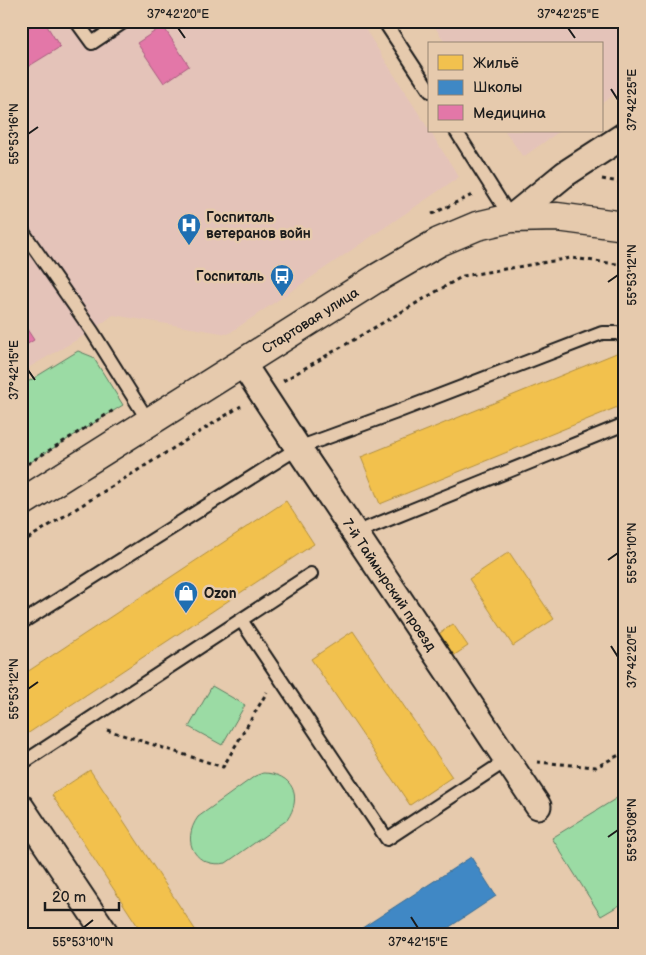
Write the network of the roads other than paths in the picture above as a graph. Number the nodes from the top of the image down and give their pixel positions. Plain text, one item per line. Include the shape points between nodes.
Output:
1 (76, 21) edge
2 (124, 21) edge
3 (384, 21) edge
4 (428, 88) edge
5 (457, 132) edge
6 (625, 135) edge
7 (511, 218) junction
8 (625, 226) edge
9 (21, 229) edge
10 (625, 337) edge
11 (243, 364) junction
12 (149, 422) junction
13 (625, 424) edge
14 (298, 448) junction
15 (21, 503) edge
16 (355, 533) junction
17 (311, 574) dead end
18 (241, 620) junction
19 (21, 623) edge
20 (507, 760) junction
21 (21, 764) edge
22 (538, 806) dead end
23 (21, 807) edge
24 (106, 934) edge

1 - 2 lane via 92,43
3 - 4 lane
5 - 7 lane
6 - 7 street via 565,174
7 - 8 street, Стартовая улица via 557,216
7 - 11 street, Стартовая улица via 477,226 439,242
9 - 12 lane via 92,331
10 - 14 lane via 602,332
11 - 12 street, Стартовая улица
11 - 14 street, 7-й Таймырский проезд
12 - 15 street, Стартовая улица
13 - 16 lane
14 - 16 street, 7-й Таймырский проезд
14 - 19 lane
16 - 20 street, 7-й Таймырский проезд
17 - 18 lane
18 - 20 lane via 387,839
18 - 21 lane
20 - 22 street, 7-й Таймырский проезд
23 - 24 street

